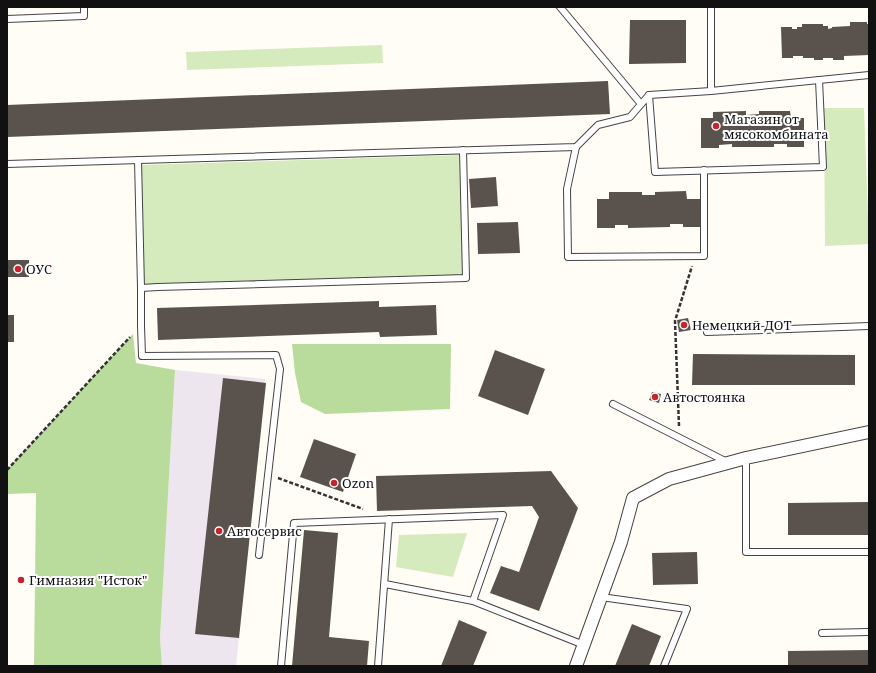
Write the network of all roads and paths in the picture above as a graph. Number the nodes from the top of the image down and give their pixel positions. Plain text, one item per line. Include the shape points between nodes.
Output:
1 (84, 7) edge
2 (560, 7) edge
3 (711, 7) edge
4 (7, 19) edge
5 (869, 75) edge
6 (819, 80) junction
7 (711, 91) junction
8 (648, 96) junction
9 (641, 104) junction
10 (576, 147) junction
11 (463, 150) junction
12 (138, 160) junction
13 (7, 164) edge
14 (704, 170) junction
15 (696, 256) junction
16 (141, 288) junction
17 (141, 326) junction
18 (869, 326) edge
19 (708, 332) dead end
20 (613, 404) dead end
21 (869, 432) edge
22 (679, 438) junction
23 (746, 458) junction
24 (728, 463) junction
25 (7, 470) edge
26 (268, 474) junction
27 (368, 511) dead end
28 (389, 519) junction
29 (869, 552) edge
30 (259, 555) dead end
31 (385, 584) junction
32 (601, 597) junction
33 (473, 601) junction
34 (869, 632) edge
35 (822, 633) dead end
36 (584, 645) junction
37 (281, 666) edge
38 (378, 666) edge
39 (576, 666) edge
40 (664, 666) edge

1 - 4 lane via 84,16
2 - 9 lane
3 - 7 lane
5 - 6 lane
6 - 7 lane
6 - 14 lane via 823,167
7 - 8 lane
8 - 9 lane
8 - 14 lane via 655,172
9 - 10 lane via 630,117 598,125
10 - 11 lane
10 - 15 lane via 567,188 568,257
11 - 12 lane
11 - 16 lane via 466,278
12 - 13 lane
12 - 16 lane
14 - 15 lane via 704,256
15 - 22 path via 675,320
16 - 17 lane
17 - 25 path
17 - 26 lane via 142,356 276,355 280,369
18 - 19 lane
20 - 22 lane
21 - 23 street
22 - 24 lane
23 - 24 street
23 - 29 lane via 746,552
24 - 32 street via 668,479 633,498 621,542
26 - 27 path
26 - 30 lane
28 - 31 lane
28 - 33 lane via 503,515
28 - 37 lane via 294,523
31 - 33 lane
31 - 38 lane
32 - 36 street
32 - 40 lane via 687,609
33 - 36 lane
34 - 35 lane
36 - 39 street

